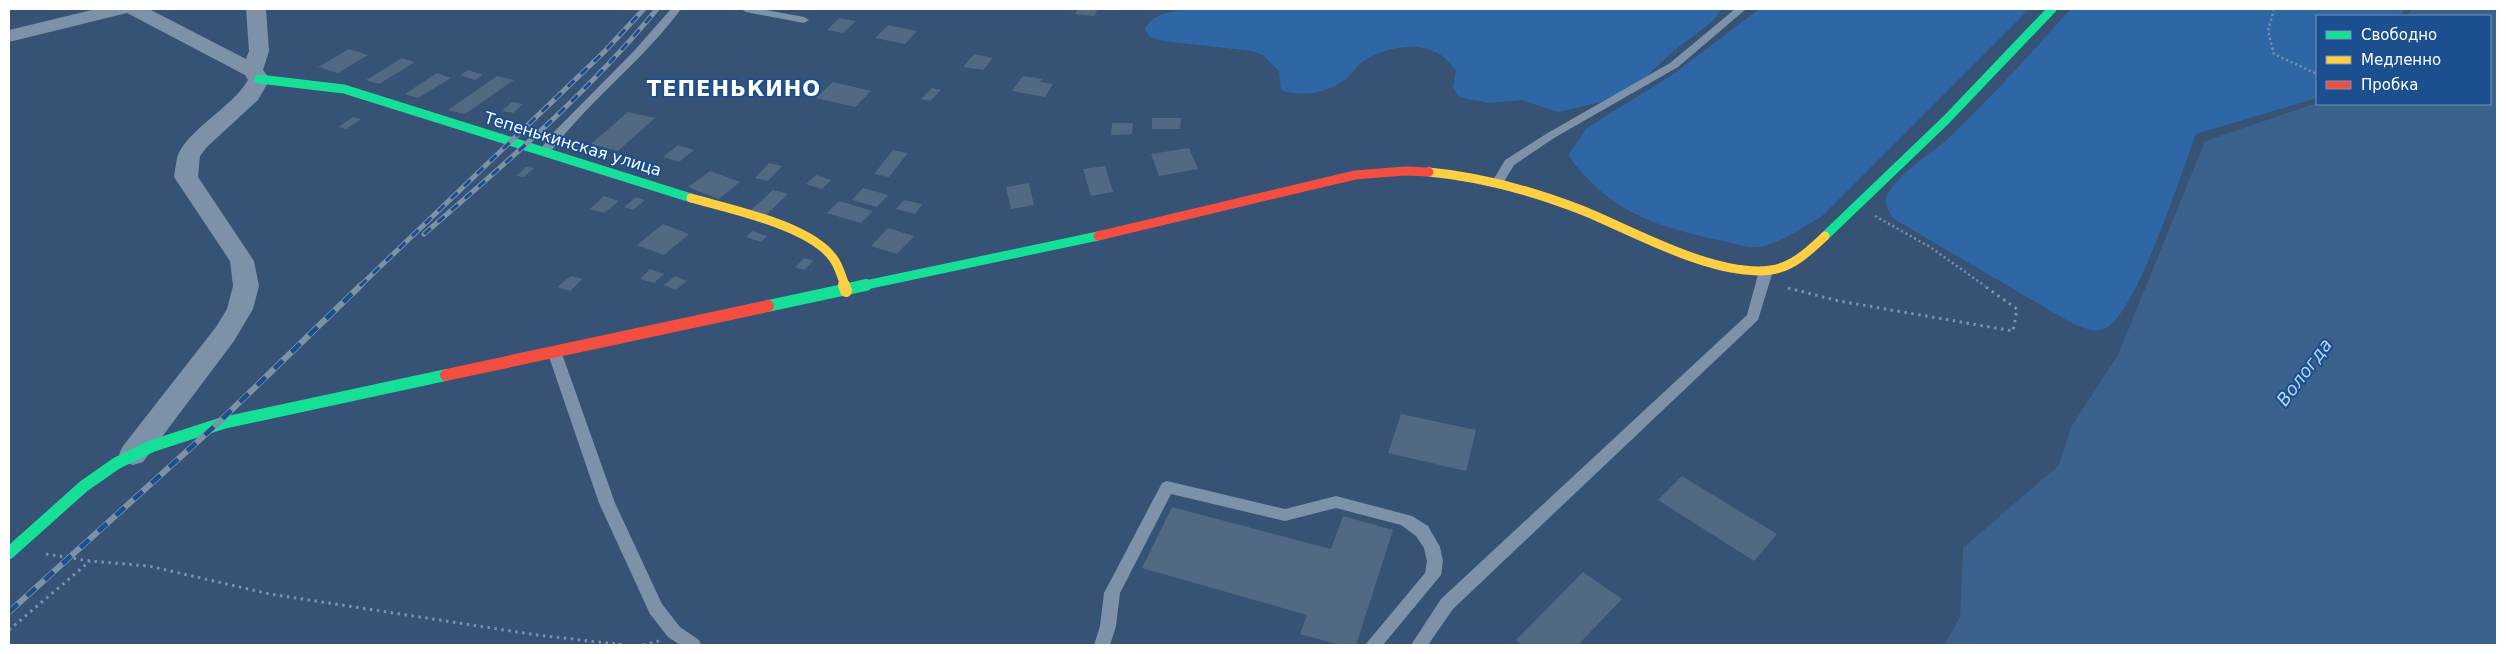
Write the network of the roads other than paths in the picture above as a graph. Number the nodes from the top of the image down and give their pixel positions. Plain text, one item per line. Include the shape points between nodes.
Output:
1 (120, 9) edge
2 (134, 9) edge
3 (256, 9) edge
4 (676, 9) edge
5 (746, 9) edge
6 (1741, 9) edge
7 (2052, 9) edge
8 (804, 20) dead end
9 (9, 36) edge
10 (256, 75) junction
11 (545, 151) junction
12 (1498, 182) junction
13 (1765, 276) junction
14 (846, 291) junction
15 (554, 351) junction
16 (133, 454) junction
17 (11, 551) edge
18 (693, 645) edge
19 (1102, 645) edge
20 (1373, 645) edge
21 (1419, 645) edge

1 - 9 street
2 - 10 street
3 - 10 street via 259,51
4 - 11 lane
5 - 8 lane
6 - 12 lane via 1674,65 1550,136 1510,164
7 - 13 street via 1946,120 1806,254
10 - 11 street, Тепенькинская улица via 344,89 492,138
10 - 16 street via 250,95 199,142 189,156 186,177 242,261 246,286 240,309 225,334
11 - 14 street, Тепенькинская улица via 794,231 813,240 834,257 840,266
12 - 13 street via 1564,204 1702,260
12 - 14 street via 1450,173 1404,171 1355,175 1105,235
13 - 21 lane via 1753,317 1447,604
14 - 15 street
15 - 16 street via 217,424 164,440
15 - 18 lane via 607,503 656,609 674,632
16 - 17 street via 80,489
19 - 20 lane via 1112,593 1167,487 1285,515 1336,502 1406,520 1422,531 1436,561 1433,575

